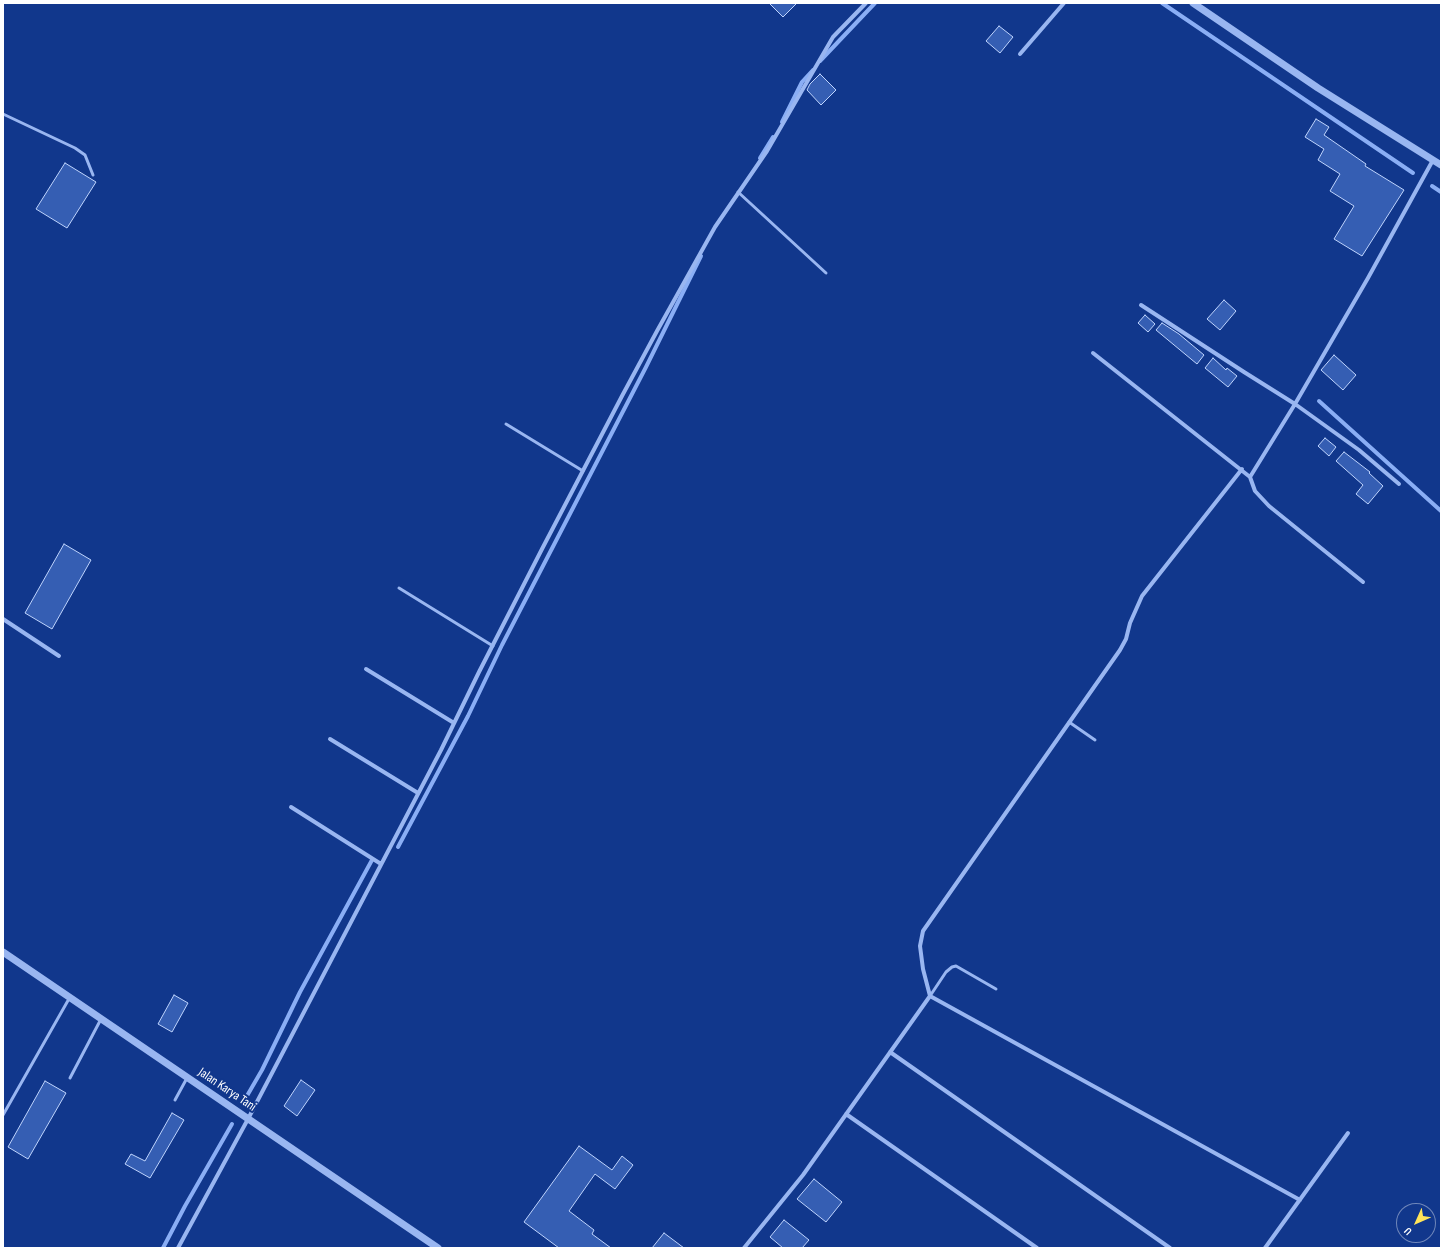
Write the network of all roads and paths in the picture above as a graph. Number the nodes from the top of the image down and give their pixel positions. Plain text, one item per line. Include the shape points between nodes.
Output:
1 (866, 3) edge
2 (1064, 3) edge
3 (1193, 3) edge
4 (1020, 54) dead end
5 (3, 114) edge
6 (1433, 160) junction
7 (1441, 165) edge
8 (93, 175) dead end
9 (738, 192) junction
10 (826, 273) dead end
11 (1141, 305) dead end
12 (1093, 353) dead end
13 (1295, 404) junction
14 (506, 424) dead end
15 (1242, 470) junction
16 (583, 471) junction
17 (1250, 477) junction
18 (1399, 484) dead end
19 (1362, 582) dead end
20 (399, 588) dead end
21 (3, 619) edge
22 (493, 646) junction
23 (59, 656) dead end
24 (366, 669) dead end
25 (1069, 722) junction
26 (454, 723) junction
27 (330, 739) dead end
28 (1095, 740) dead end
29 (418, 793) junction
30 (292, 807) dead end
31 (381, 864) junction
32 (3, 952) edge
33 (996, 989) dead end
34 (930, 996) junction
35 (70, 997) junction
36 (101, 1019) junction
37 (890, 1052) junction
38 (70, 1078) dead end
39 (187, 1078) junction
40 (175, 1100) dead end
41 (846, 1114) junction
42 (3, 1115) edge
43 (248, 1119) junction
44 (1348, 1133) dead end
45 (1300, 1200) junction
46 (178, 1248) edge
47 (438, 1248) edge
48 (744, 1248) edge
49 (1037, 1248) edge
50 (1170, 1248) edge
51 (1265, 1248) edge

1 - 9 street via 833,37 767,151
2 - 4 street
3 - 6 street via 1318,88
5 - 8 lane via 75,148 85,155
6 - 7 street
6 - 13 street
9 - 10 lane
9 - 16 street via 715,227
11 - 13 street
12 - 15 street
13 - 17 street
13 - 18 street
14 - 16 lane
15 - 17 street
15 - 25 street via 1142,596 1126,639
16 - 22 street
17 - 19 street via 1255,491 1269,506
20 - 22 lane
21 - 23 street
22 - 26 street
24 - 26 street
25 - 28 lane
25 - 34 street via 923,931 920,946
26 - 29 street
27 - 29 street
29 - 31 street
30 - 31 street
31 - 43 street
32 - 35 street, Jalan Karya Tani
33 - 34 lane via 952,966
34 - 37 street
34 - 45 street
35 - 36 street, Jalan Karya Tani
35 - 42 lane
36 - 38 lane
36 - 39 street, Jalan Karya Tani
37 - 41 street
37 - 50 street
39 - 40 lane
39 - 43 street, Jalan Karya Tani
41 - 48 street via 803,1175
41 - 49 street
43 - 46 street
43 - 47 street, Jalan Karya Tani
44 - 45 street
45 - 51 street

